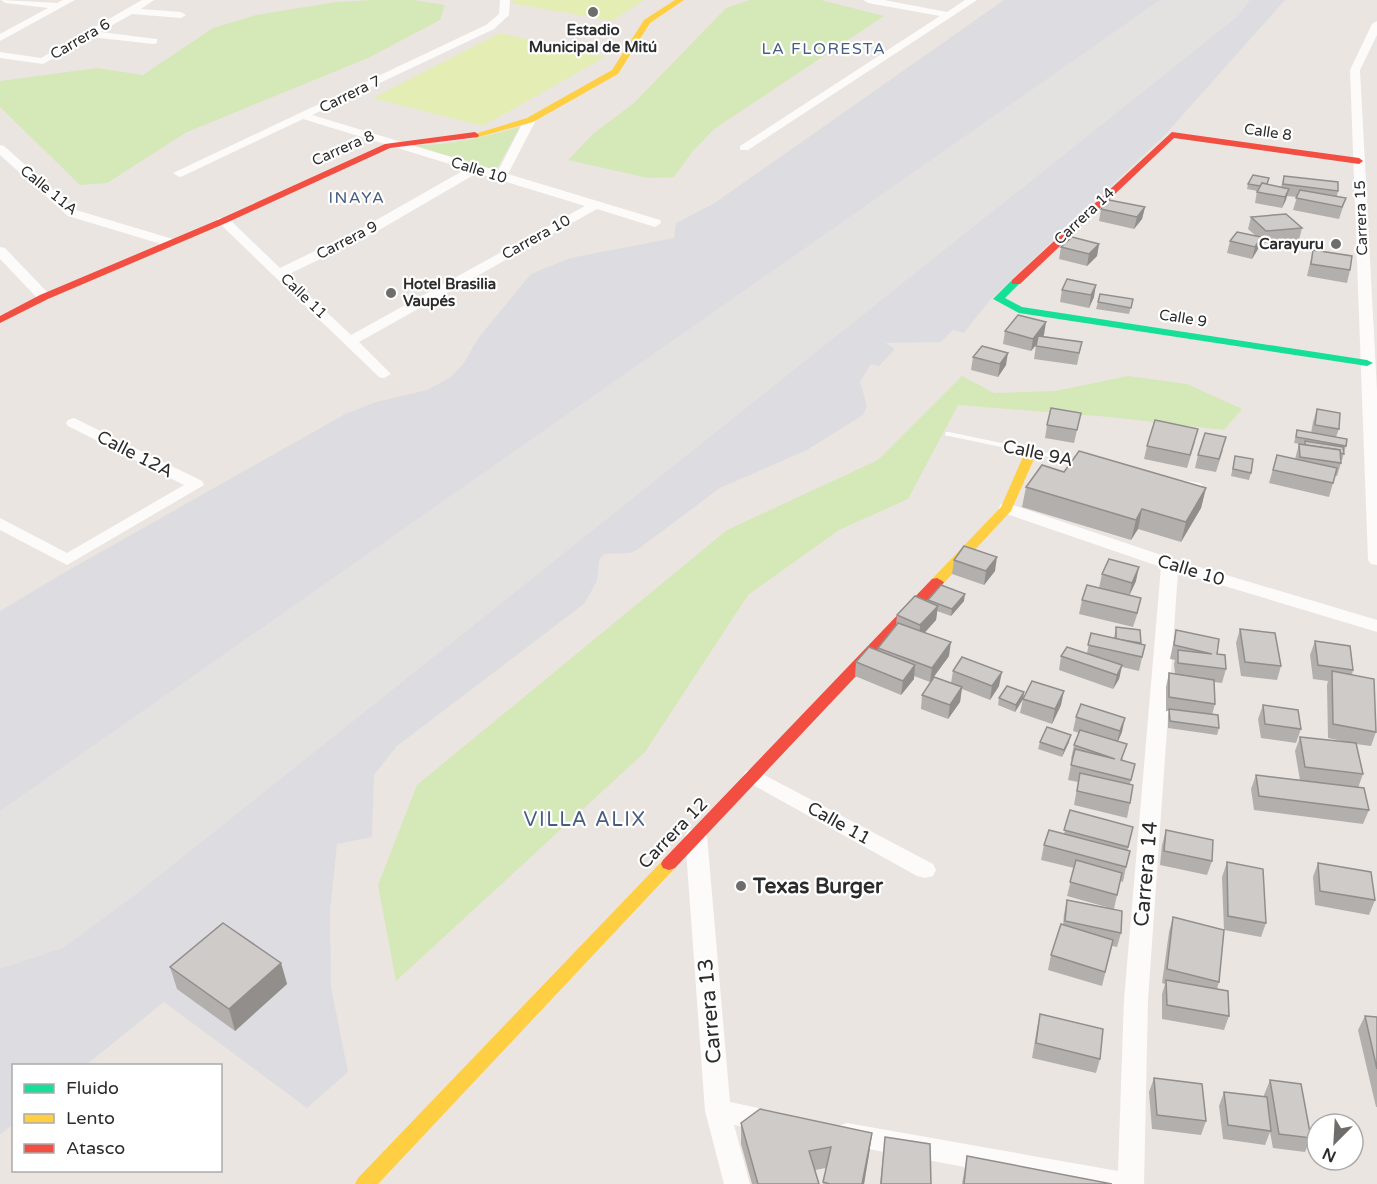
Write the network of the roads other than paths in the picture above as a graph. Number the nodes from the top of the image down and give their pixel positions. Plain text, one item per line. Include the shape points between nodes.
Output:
1 (6, 0) edge
2 (70, 0) edge
3 (149, 0) edge
4 (505, 0) edge
5 (680, 0) edge
6 (868, 0) edge
7 (972, 0) edge
8 (58, 6) junction
9 (129, 11) junction
10 (181, 15) dead end
11 (950, 15) junction
12 (1377, 24) edge
13 (89, 34) junction
14 (0, 38) edge
15 (153, 41) dead end
16 (0, 55) edge
17 (304, 116) junction
18 (530, 120) junction
19 (1172, 135) joint
20 (394, 145) junction
21 (744, 148) dead end
22 (0, 149) edge
23 (1359, 161) junction
24 (475, 169) junction
25 (179, 173) dead end
26 (501, 177) junction
27 (595, 205) junction
28 (223, 221) junction
29 (655, 223) dead end
30 (171, 243) junction
31 (0, 251) edge
32 (280, 273) junction
33 (44, 297) junction
34 (998, 299) joint
35 (0, 320) edge
36 (351, 341) junction
37 (1367, 363) junction
38 (384, 374) dead end
39 (74, 423) dead end
40 (949, 434) dead end
41 (1031, 452) junction
42 (1087, 463) edge
43 (1165, 479) edge
44 (1199, 485) edge
45 (1007, 508) junction
46 (0, 523) edge
47 (1377, 560) edge
48 (1170, 564) junction
49 (1377, 626) edge
50 (753, 776) junction
51 (696, 836) junction
52 (925, 870) dead end
53 (718, 1111) junction
54 (365, 1184) edge
55 (737, 1184) edge
56 (1121, 1184) edge
57 (1131, 1184) edge

1 - 8 street
2 - 8 street
3 - 9 street, Carrera 6
4 - 17 street, Carrera 7 via 504,15 490,27
5 - 18 street, Carrera 8 via 646,22 615,72
6 - 11 street
7 - 11 street
8 - 14 street
9 - 10 street
9 - 13 street, Carrera 6
11 - 21 street
12 - 23 street, Carrera 15 via 1355,70
13 - 15 street
13 - 16 street, Carrera 6 via 43,61
17 - 20 street, Calle 10
17 - 25 street, Carrera 7
18 - 20 street, Carrera 8 via 470,136
18 - 26 street
19 - 23 street, Calle 8
19 - 34 street, Carrera 14
20 - 24 street, Calle 10
20 - 28 street, Carrera 8
22 - 30 street, Calle 11A via 72,213
23 - 37 street, Carrera 15
24 - 26 street, Calle 10
24 - 32 street, Carrera 9 via 369,230
26 - 27 street, Calle 10
27 - 29 street, Calle 10
27 - 36 street, Carrera 10
28 - 30 street, Carrera 8
28 - 32 street, Calle 11
30 - 33 street, Carrera 8
31 - 33 street
32 - 36 street, Calle 11
33 - 35 street, Carrera 8
34 - 37 street, Calle 9 via 1019,310
36 - 38 street, Calle 11
37 - 47 street, Carrera 15
39 - 46 street, Calle 12A via 196,485 67,560
40 - 41 lane, Calle 9A
41 - 42 lane, Calle 9A
41 - 45 street
43 - 44 lane
45 - 48 street, Calle 10
45 - 50 street, Carrera 12
48 - 49 street, Calle 10
48 - 57 street, Carrera 14 via 1136,1011
50 - 51 street, Carrera 12
50 - 52 street, Calle 11
51 - 53 street, Carrera 13
51 - 54 street, Carrera 12
53 - 55 street, Carrera 13
53 - 56 street

